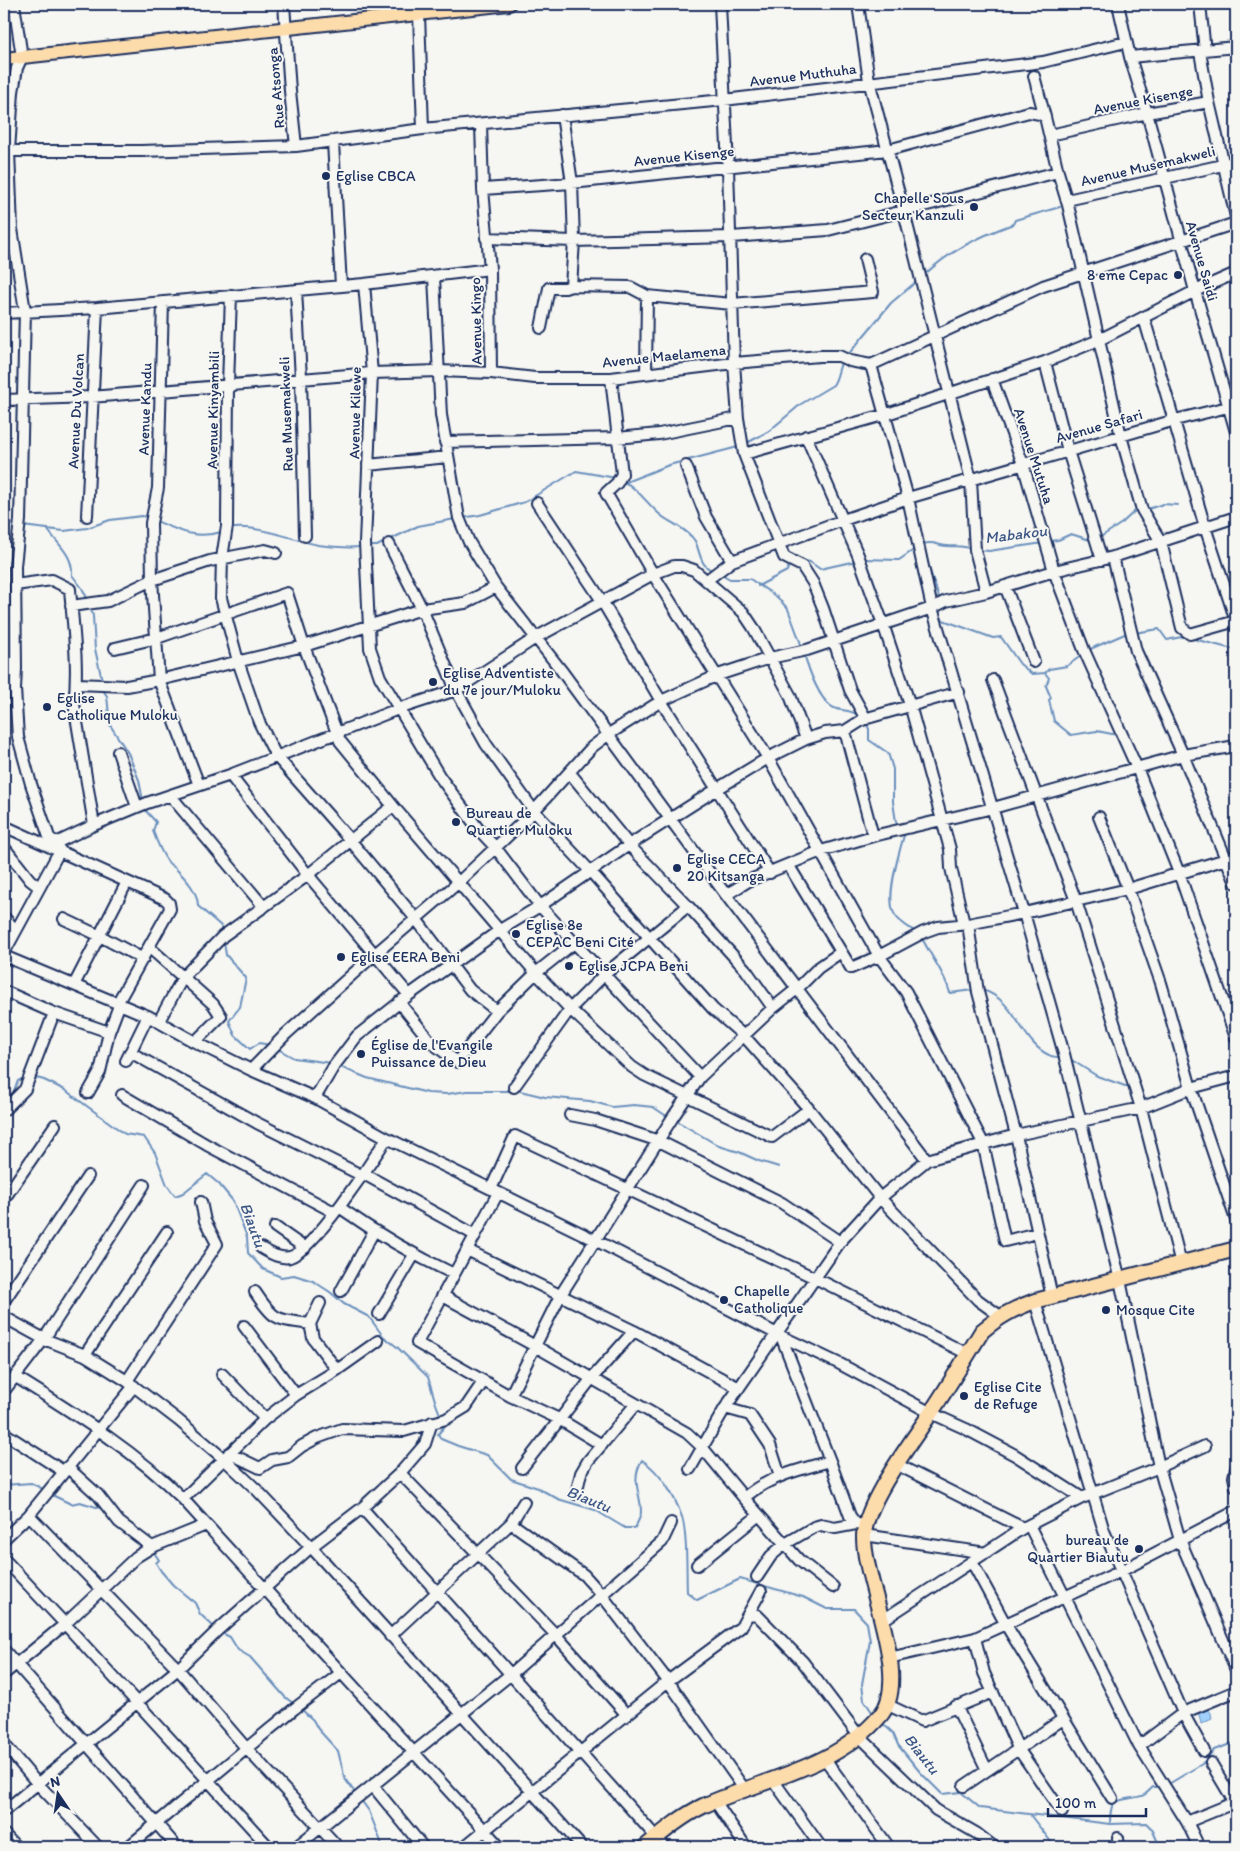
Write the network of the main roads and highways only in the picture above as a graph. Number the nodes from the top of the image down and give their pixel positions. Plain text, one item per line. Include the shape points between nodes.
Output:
1 (509, 4) edge
2 (443, 7) edge
3 (4, 59) edge
4 (1236, 1249) edge
5 (661, 1842) edge
6 (645, 1847) edge

1 - 2 main road
2 - 3 main road via 419,14
4 - 5 highway via 1036,1301 1000,1316 982,1331 896,1464 862,1528 889,1658 890,1676 881,1715 859,1736 825,1759 701,1807
5 - 6 highway

